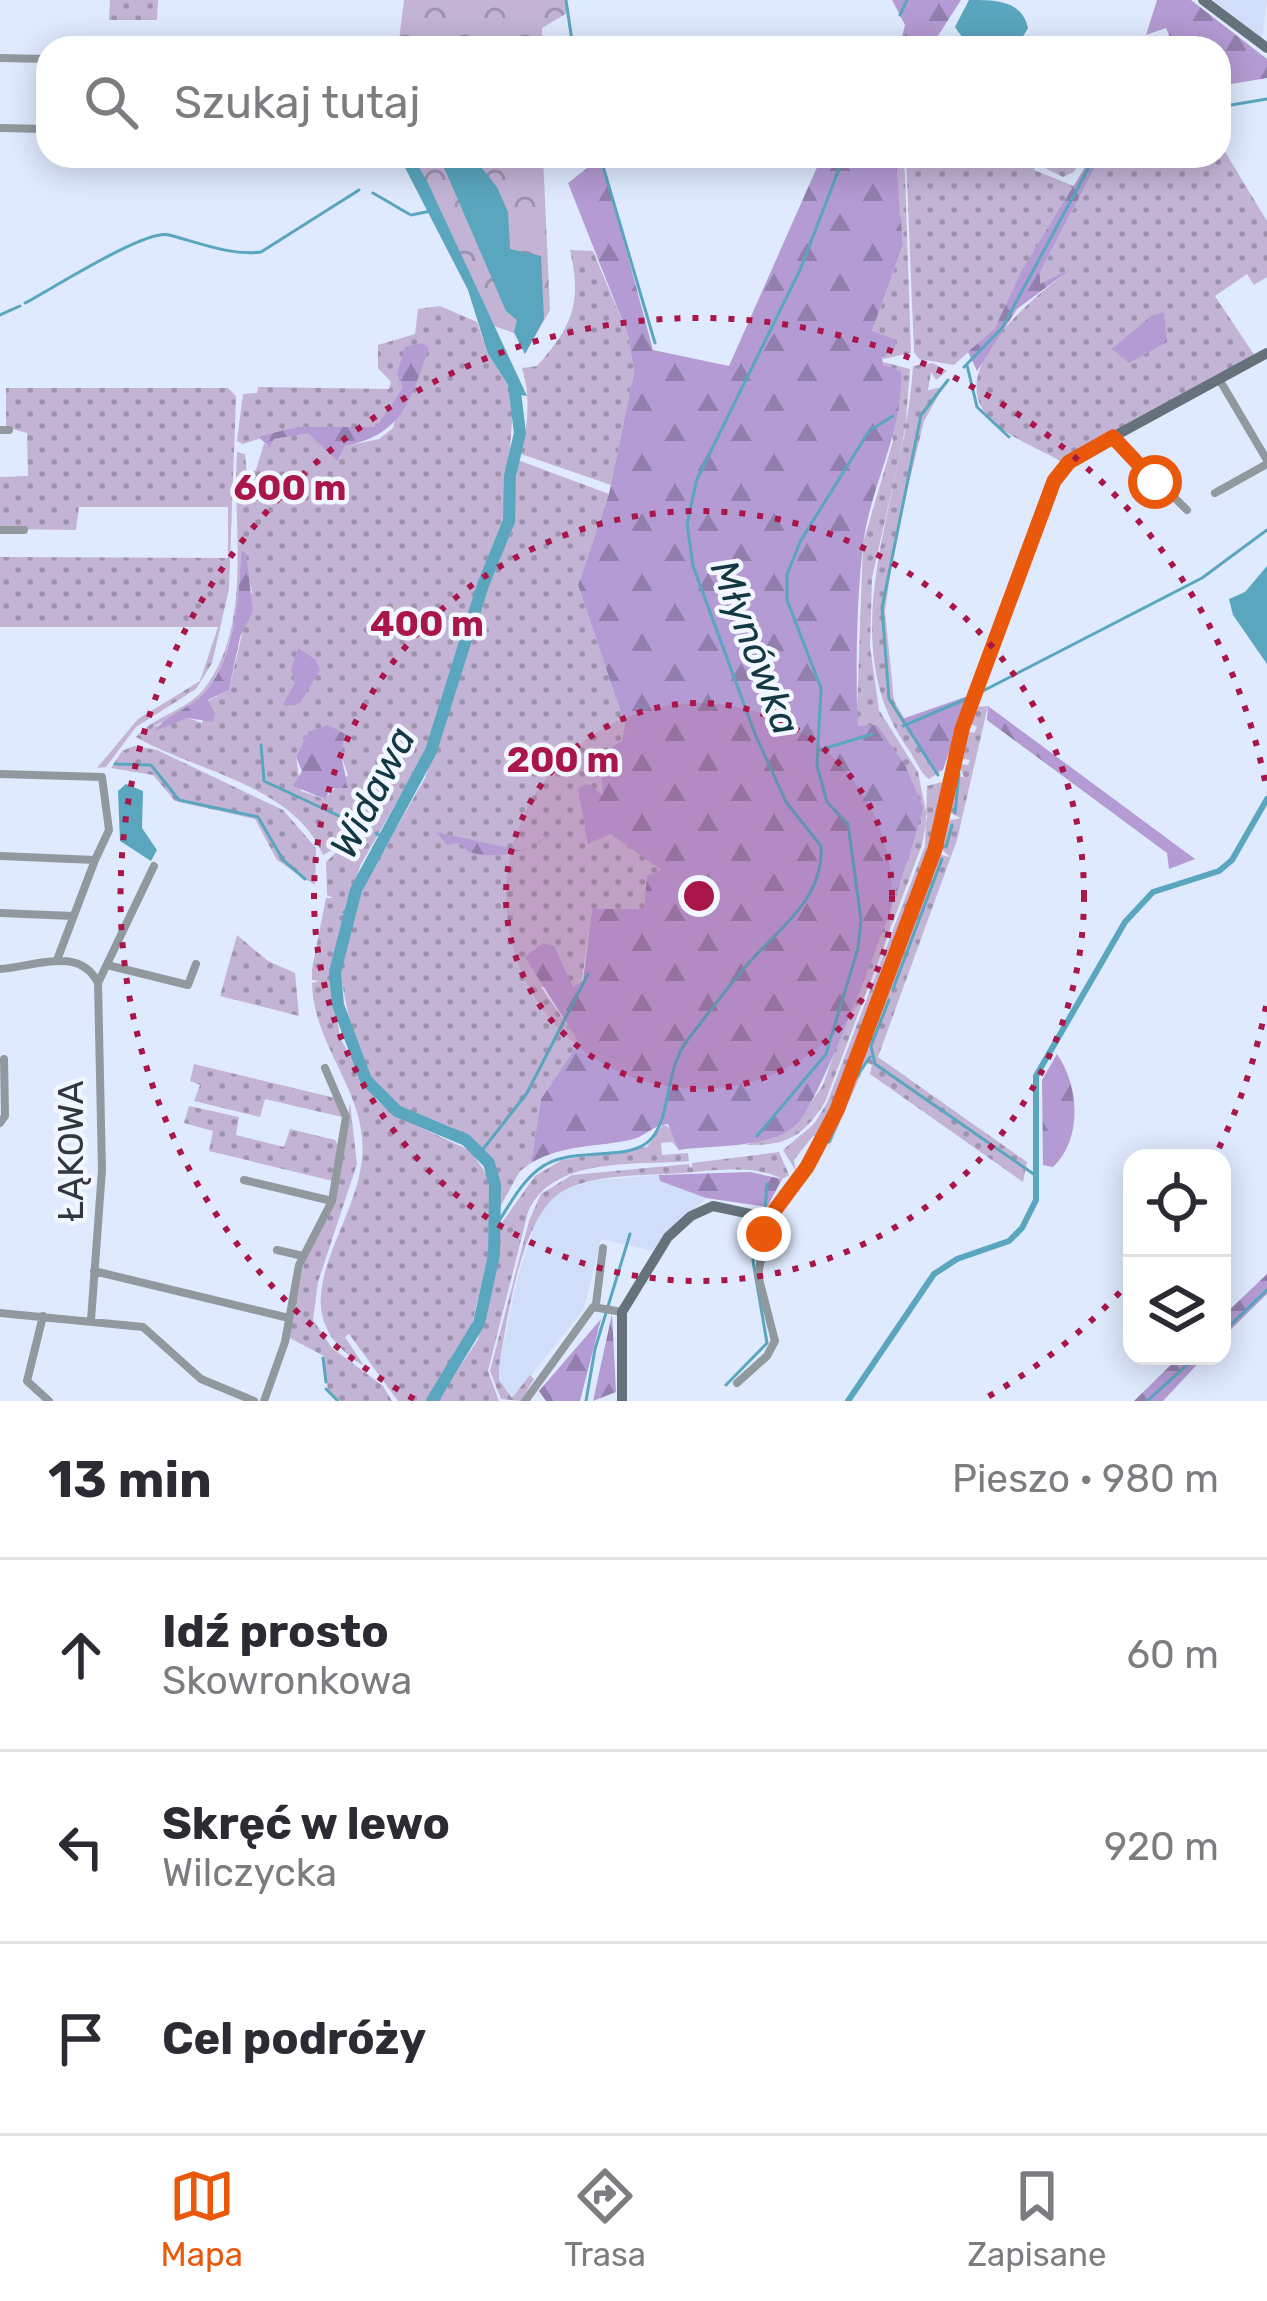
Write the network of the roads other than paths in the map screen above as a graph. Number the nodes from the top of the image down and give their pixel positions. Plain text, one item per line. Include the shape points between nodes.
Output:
1 (1203, 0) edge
2 (1267, 48) edge
3 (0, 58) edge
4 (36, 59) edge
5 (0, 128) edge
6 (36, 129) edge
7 (1267, 353) edge
8 (1219, 379) junction
9 (1113, 437) junction
10 (1267, 462) edge
11 (1215, 494) dead end
12 (1187, 510) dead end
13 (0, 530) edge
14 (24, 530) dead end
15 (0, 774) edge
16 (0, 856) edge
17 (95, 860) junction
18 (152, 870) dead end
19 (0, 913) edge
20 (73, 916) junction
21 (57, 960) junction
22 (196, 964) dead end
23 (111, 966) junction
24 (0, 969) edge
25 (98, 983) junction
26 (4, 1059) dead end
27 (325, 1068) dead end
28 (0, 1123) edge
29 (244, 1180) dead end
30 (332, 1201) junction
31 (769, 1218) junction
32 (603, 1248) dead end
33 (277, 1250) dead end
34 (303, 1256) junction
35 (94, 1271) junction
36 (598, 1305) junction
37 (618, 1310) junction
38 (0, 1312) edge
39 (44, 1316) junction
40 (289, 1318) junction
41 (91, 1320) junction
42 (737, 1383) dead end
43 (49, 1401) edge
44 (254, 1401) edge
45 (264, 1401) edge
46 (525, 1401) edge
47 (622, 1401) edge

1 - 2 street
3 - 4 street
5 - 6 street
7 - 8 street
8 - 9 street
8 - 10 street
9 - 12 street
9 - 31 street via 1069,462 1048,496 962,729 935,849 837,1110
10 - 11 street
13 - 14 street
15 - 17 street via 97,776 106,785 110,830
16 - 17 street
17 - 20 street
18 - 23 street
19 - 20 street
20 - 21 street
21 - 24 street
21 - 25 street via 86,967
22 - 23 street via 188,985
23 - 25 street
25 - 35 street, ŁĄKOWA via 102,1170
26 - 28 street
27 - 30 street via 346,1117
29 - 30 street
30 - 34 street
31 - 37 street via 723,1206 691,1216
31 - 42 street via 758,1275 775,1341
32 - 36 street
33 - 34 street
34 - 40 street
35 - 40 street
35 - 41 street, ŁĄKOWA
36 - 37 street
36 - 46 street
37 - 47 street
38 - 39 street
39 - 41 street
39 - 43 street via 27,1381
40 - 45 street
41 - 44 street via 149,1329 201,1379

